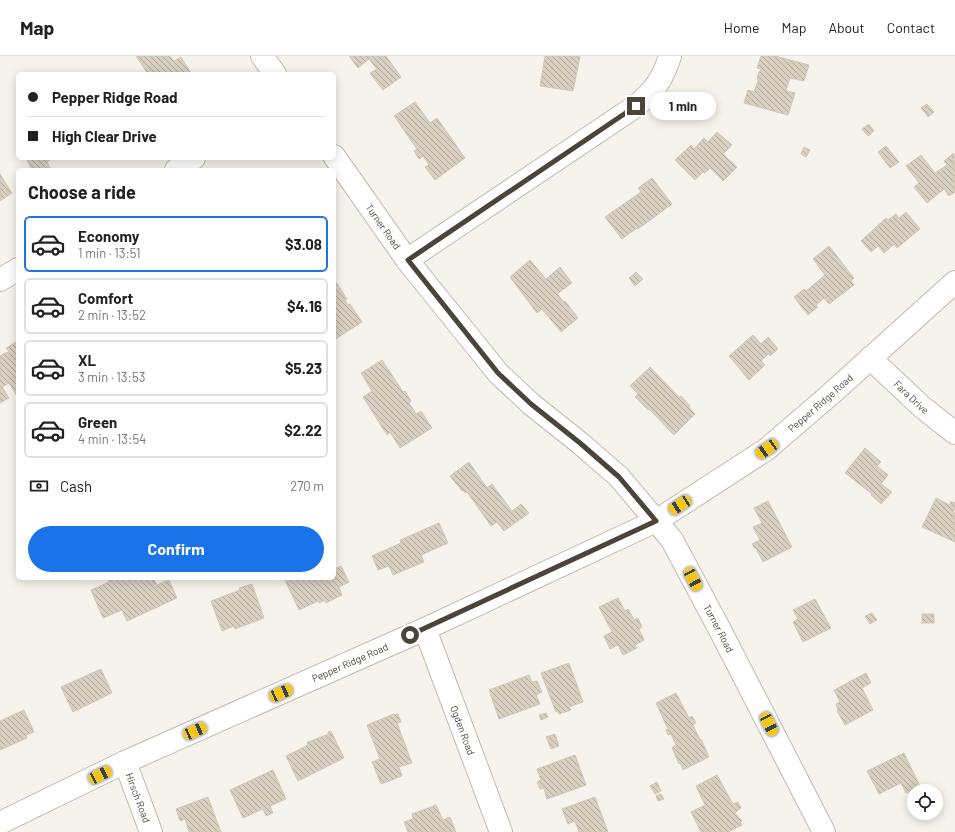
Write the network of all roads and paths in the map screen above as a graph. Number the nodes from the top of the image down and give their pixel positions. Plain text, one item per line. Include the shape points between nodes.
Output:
1 (262, 56) edge
2 (670, 56) edge
3 (274, 72) edge
4 (336, 159) edge
5 (191, 160) edge
6 (179, 168) edge
7 (408, 260) junction
8 (16, 269) edge
9 (0, 280) edge
10 (955, 282) edge
11 (870, 358) junction
12 (955, 433) edge
13 (656, 521) junction
14 (425, 629) junction
15 (126, 762) junction
16 (0, 823) edge
17 (151, 832) edge
18 (501, 832) edge
19 (824, 832) edge

1 - 3 street
2 - 7 street via 661,80 636,106
4 - 7 street, Turner Road
5 - 6 street
7 - 13 street, Turner Road via 498,373 619,477
8 - 9 street
10 - 11 street, Pepper Ridge Road
11 - 12 street, Fara Drive via 922,407
11 - 13 street, Pepper Ridge Road via 767,449
13 - 14 street, Pepper Ridge Road
13 - 19 street, Turner Road via 672,540
14 - 15 street, Pepper Ridge Road
14 - 18 street, Ogden Road
15 - 16 street, Pepper Ridge Road
15 - 17 street, Hirsch Road

